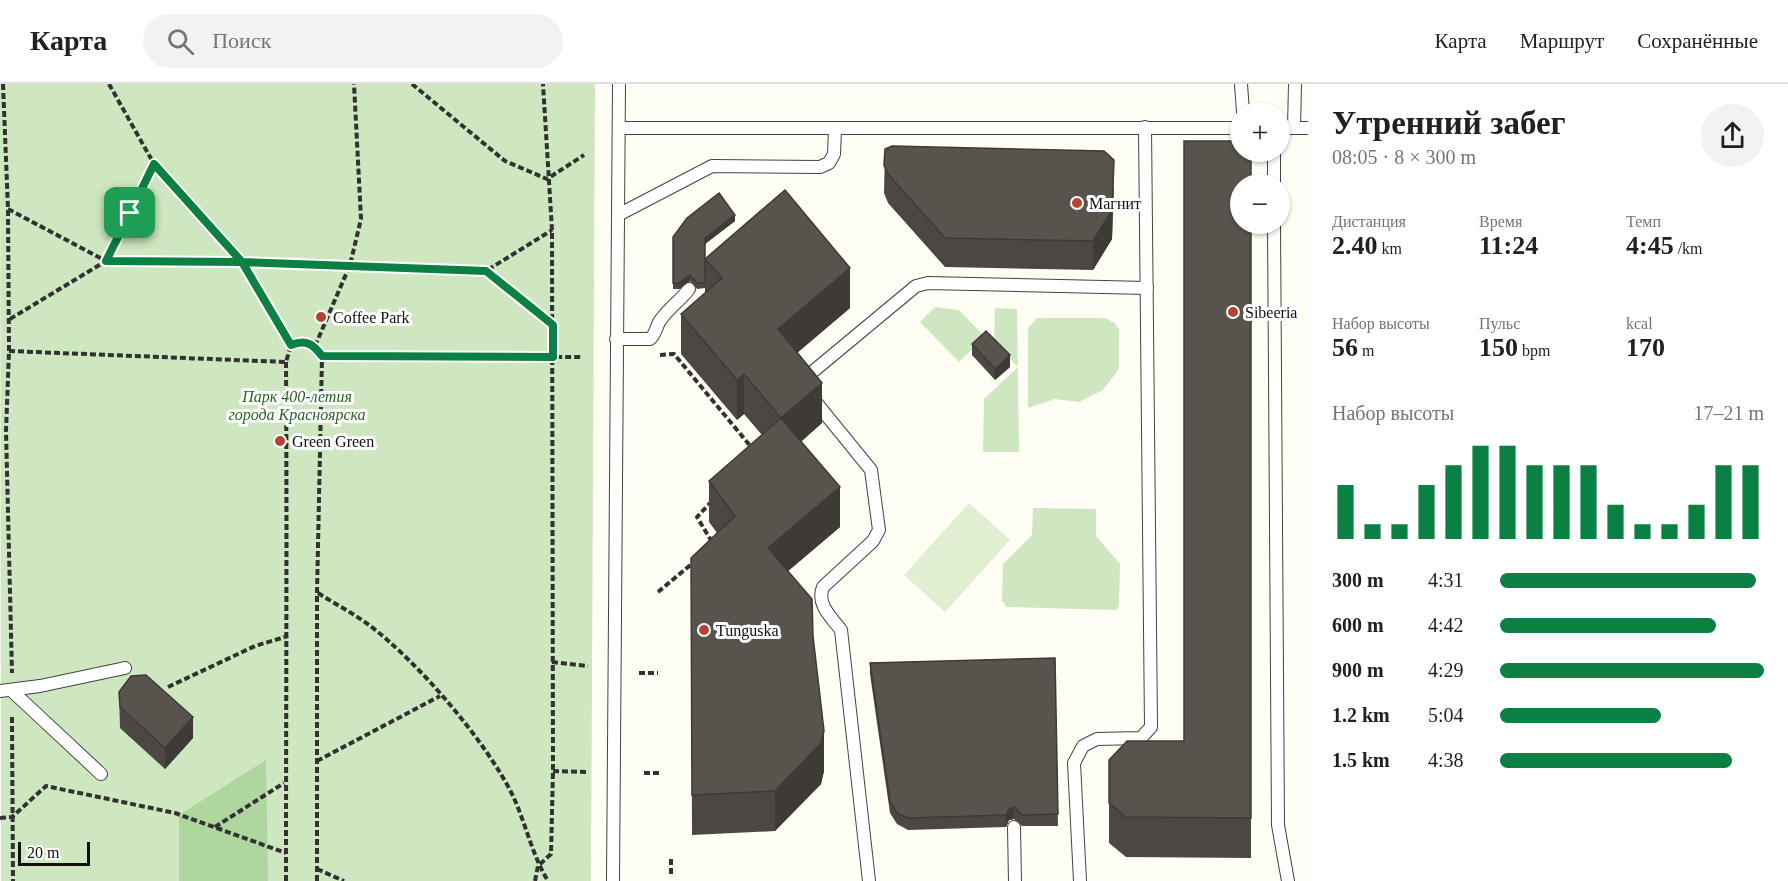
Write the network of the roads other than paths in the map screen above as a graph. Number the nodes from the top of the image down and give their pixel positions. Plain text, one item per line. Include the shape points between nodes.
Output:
1 (619, 84) edge
2 (1241, 84) edge
3 (1295, 84) edge
4 (1242, 102) edge
5 (1145, 127) junction
6 (620, 128) junction
7 (1230, 128) edge
8 (1290, 128) edge
9 (1294, 128) junction
10 (1308, 128) edge
11 (835, 130) junction
12 (618, 215) junction
13 (1274, 234) edge
14 (1147, 288) junction
15 (689, 289) dead end
16 (616, 339) junction
17 (125, 668) dead end
18 (6, 691) edge
19 (101, 774) dead end
20 (1014, 826) dead end
21 (613, 881) edge
22 (869, 881) edge
23 (1015, 881) edge
24 (1080, 881) edge
25 (1288, 881) edge

1 - 6 lane
2 - 4 lane
3 - 9 lane
5 - 7 lane
5 - 11 lane
5 - 14 lane
6 - 11 lane
6 - 12 lane
8 - 9 lane
9 - 10 lane
11 - 12 lane via 834,154 829,163 820,167 712,166
12 - 16 lane
13 - 25 lane via 1278,825
14 - 22 lane via 928,283 916,286 806,380 805,389 871,470 879,530 873,541 820,594 821,603 841,630
14 - 24 lane via 1151,727 1141,738 1096,739 1083,746 1074,763
15 - 16 lane via 661,318 650,339
16 - 21 lane
17 - 18 lane
18 - 19 lane
20 - 23 lane

